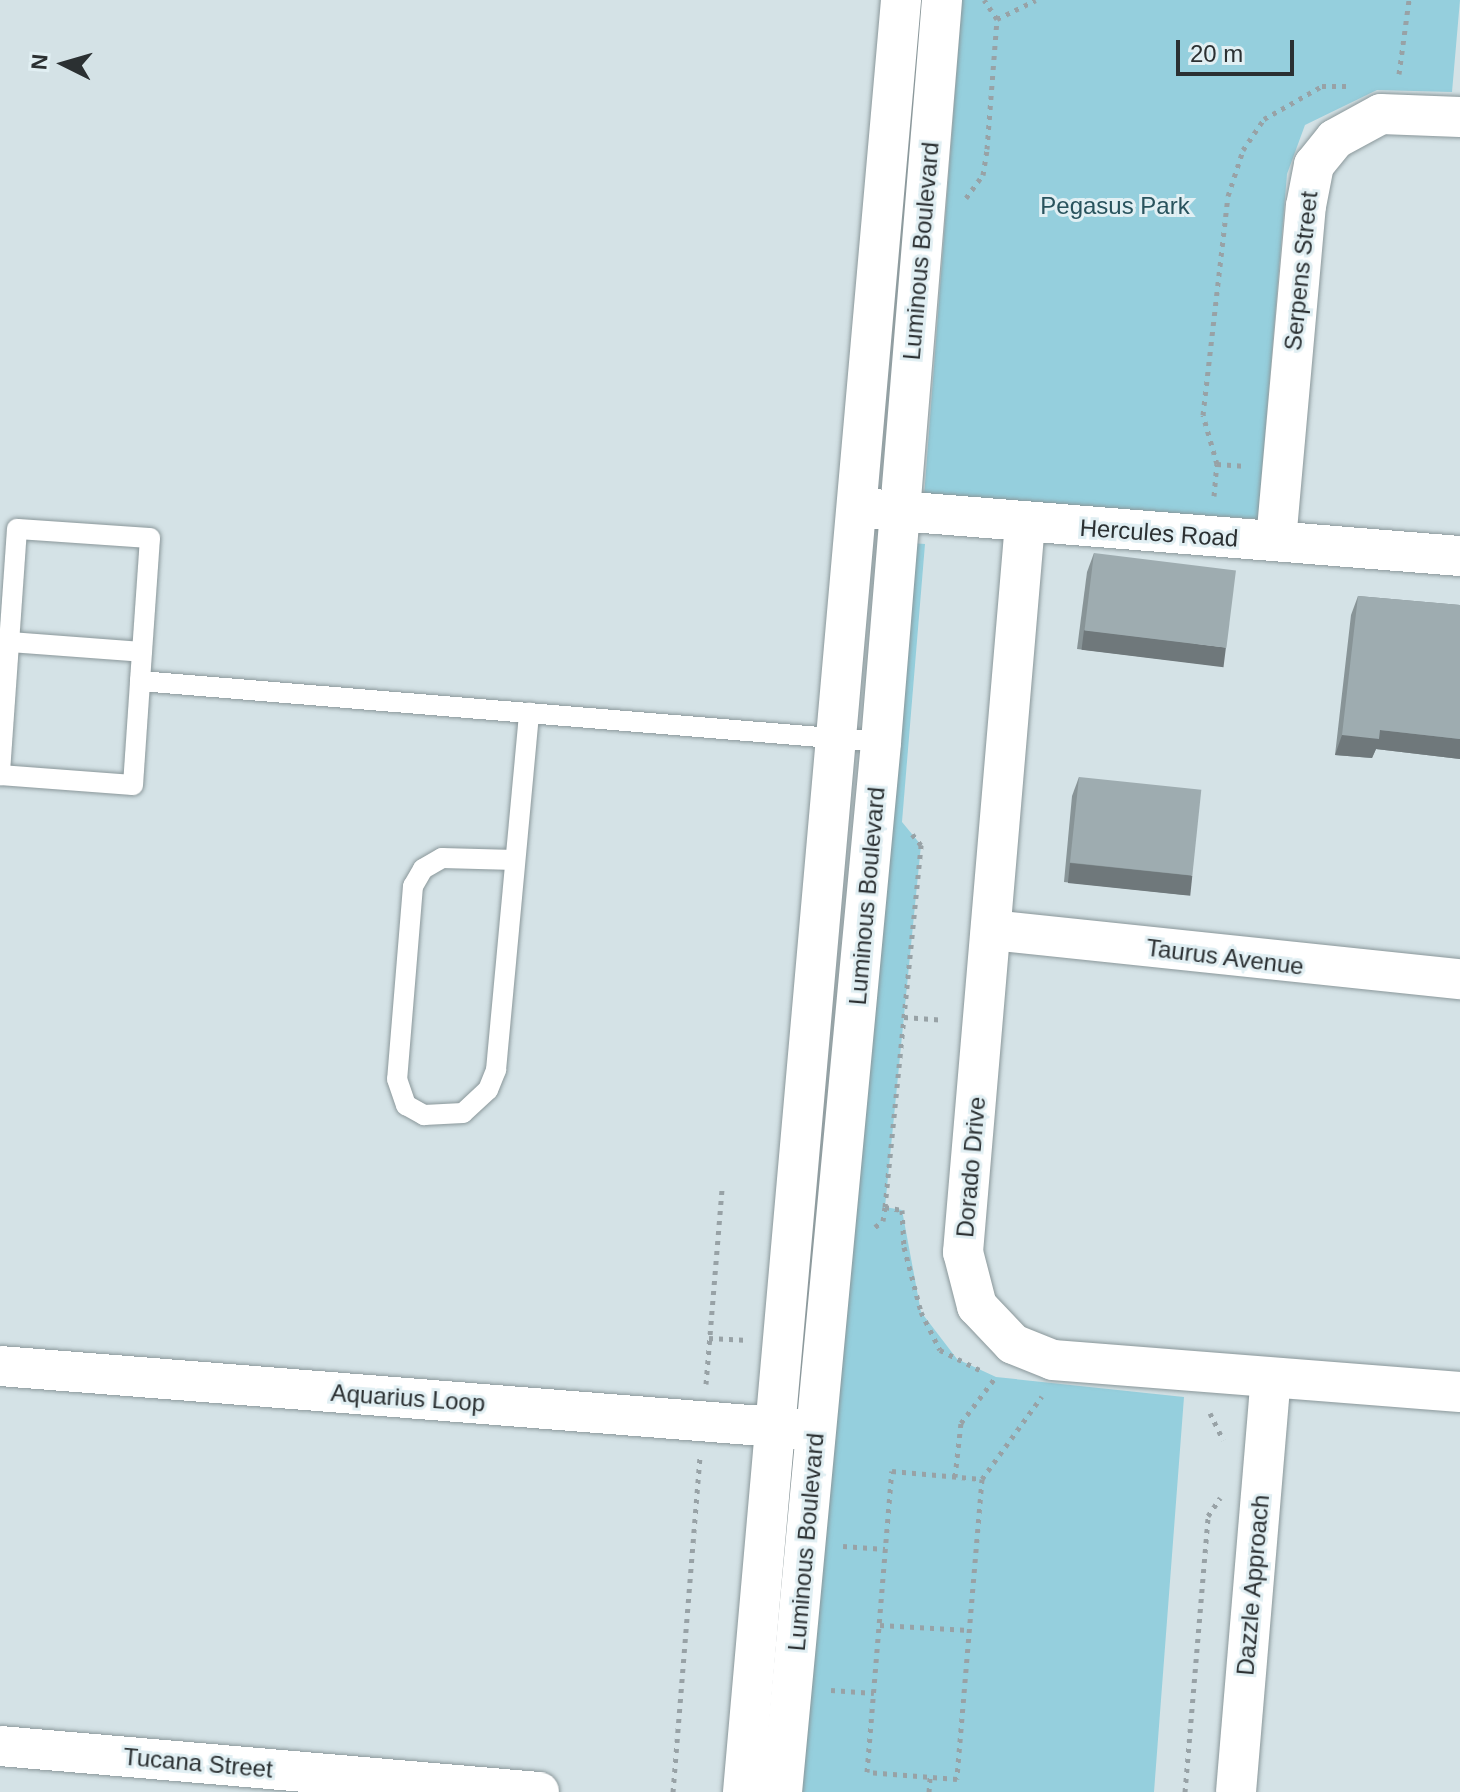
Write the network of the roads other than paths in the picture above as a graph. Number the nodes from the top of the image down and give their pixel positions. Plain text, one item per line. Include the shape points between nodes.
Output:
1 (901, 0) edge
2 (942, 0) edge
3 (1460, 117) edge
4 (858, 508) junction
5 (899, 512) junction
6 (1025, 523) junction
7 (1276, 541) junction
8 (1460, 556) edge
9 (10, 642) junction
10 (142, 652) junction
11 (140, 681) junction
12 (529, 713) junction
13 (840, 739) junction
14 (881, 742) junction
15 (515, 860) junction
16 (991, 930) junction
17 (1460, 979) edge
18 (0, 1366) edge
19 (1271, 1378) junction
20 (1460, 1392) edge
21 (774, 1425) junction
22 (816, 1432) junction
23 (0, 1746) edge
24 (539, 1792) edge
25 (743, 1792) edge
26 (782, 1792) edge
27 (1236, 1792) edge

1 - 4 street, Luminous Boulevard
2 - 5 street, Luminous Boulevard
3 - 7 street, Serpens Street via 1394,114 1364,121 1335,139 1309,181
4 - 5 street, Hercules Road
4 - 13 street, Luminous Boulevard
5 - 6 street, Hercules Road
5 - 14 street, Luminous Boulevard
6 - 7 street, Hercules Road
6 - 16 street, Dorado Drive
7 - 8 street, Hercules Road
9 - 10 lane
9 - 10 lane via 17,529 150,538
9 - 11 lane via 0,775 133,785
10 - 11 lane
11 - 12 lane
12 - 13 lane
12 - 15 lane
13 - 14 lane
13 - 21 street, Luminous Boulevard
14 - 22 street, Luminous Boulevard
15 - 15 lane via 442,858 423,869 413,886 397,1079 406,1105 424,1115 446,1116 478,1103 496,1070
16 - 17 street, Taurus Avenue via 1305,967
16 - 19 street, Dorado Drive via 964,1267 971,1294 993,1328 1025,1351 1053,1360
18 - 21 street, Aquarius Loop
19 - 20 street, Dorado Drive
19 - 27 street, Dazzle Approach via 1246,1480
21 - 22 street, Aquarius Loop
21 - 25 street, Luminous Boulevard
22 - 26 street, Luminous Boulevard
23 - 24 street, Tucana Street

